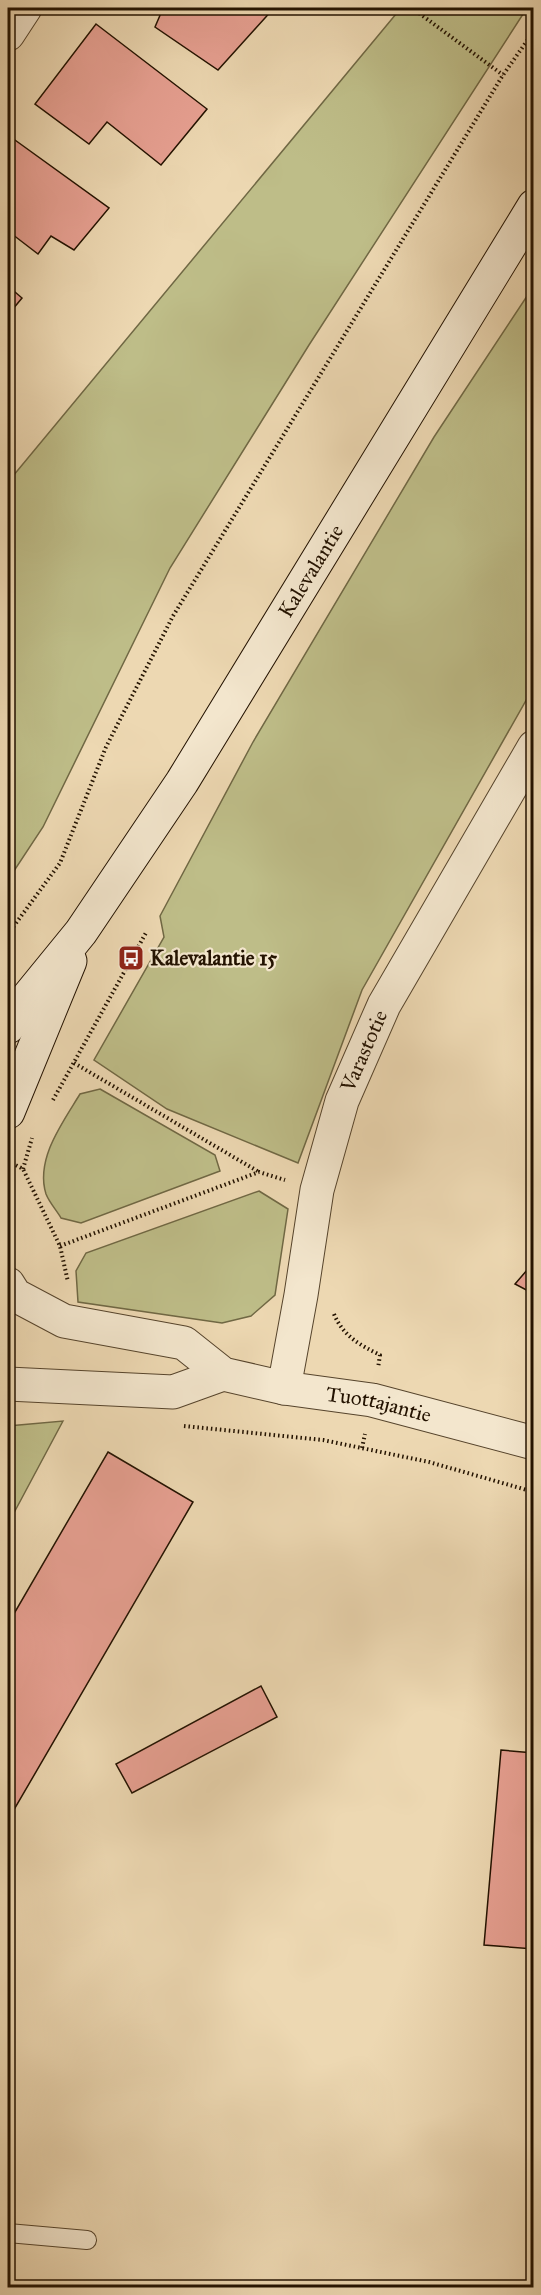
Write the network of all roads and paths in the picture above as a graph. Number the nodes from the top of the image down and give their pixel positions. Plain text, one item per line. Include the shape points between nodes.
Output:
1 (25, 8) edge
2 (412, 8) edge
3 (534, 31) edge
4 (8, 34) edge
5 (503, 75) junction
6 (534, 206) edge
7 (534, 747) edge
8 (147, 931) dead end
9 (81, 932) junction
10 (8, 934) edge
11 (8, 1027) edge
12 (8, 1112) edge
13 (259, 1172) dead end
14 (8, 1284) edge
15 (223, 1374) junction
16 (8, 1384) edge
17 (284, 1388) junction
18 (183, 1426) dead end
19 (534, 1443) edge
20 (534, 1492) edge
21 (8, 2233) edge
22 (87, 2241) dead end

1 - 4 street
2 - 5 path
3 - 5 path
5 - 10 path via 173,616 106,747 60,863
6 - 9 street, Kalevalantie via 182,782
7 - 17 street, Varastotie via 384,1005 342,1101 317,1190
8 - 13 path via 74,1063
9 - 11 street, Kalevalantie
9 - 12 street, Kalevalantie
14 - 15 street, Tuottajantie via 15,1295 64,1321 184,1343
15 - 16 street via 173,1392
15 - 17 street, Tuottajantie
17 - 19 street, Tuottajantie via 372,1401
18 - 20 path via 323,1440 429,1462
21 - 22 lane

